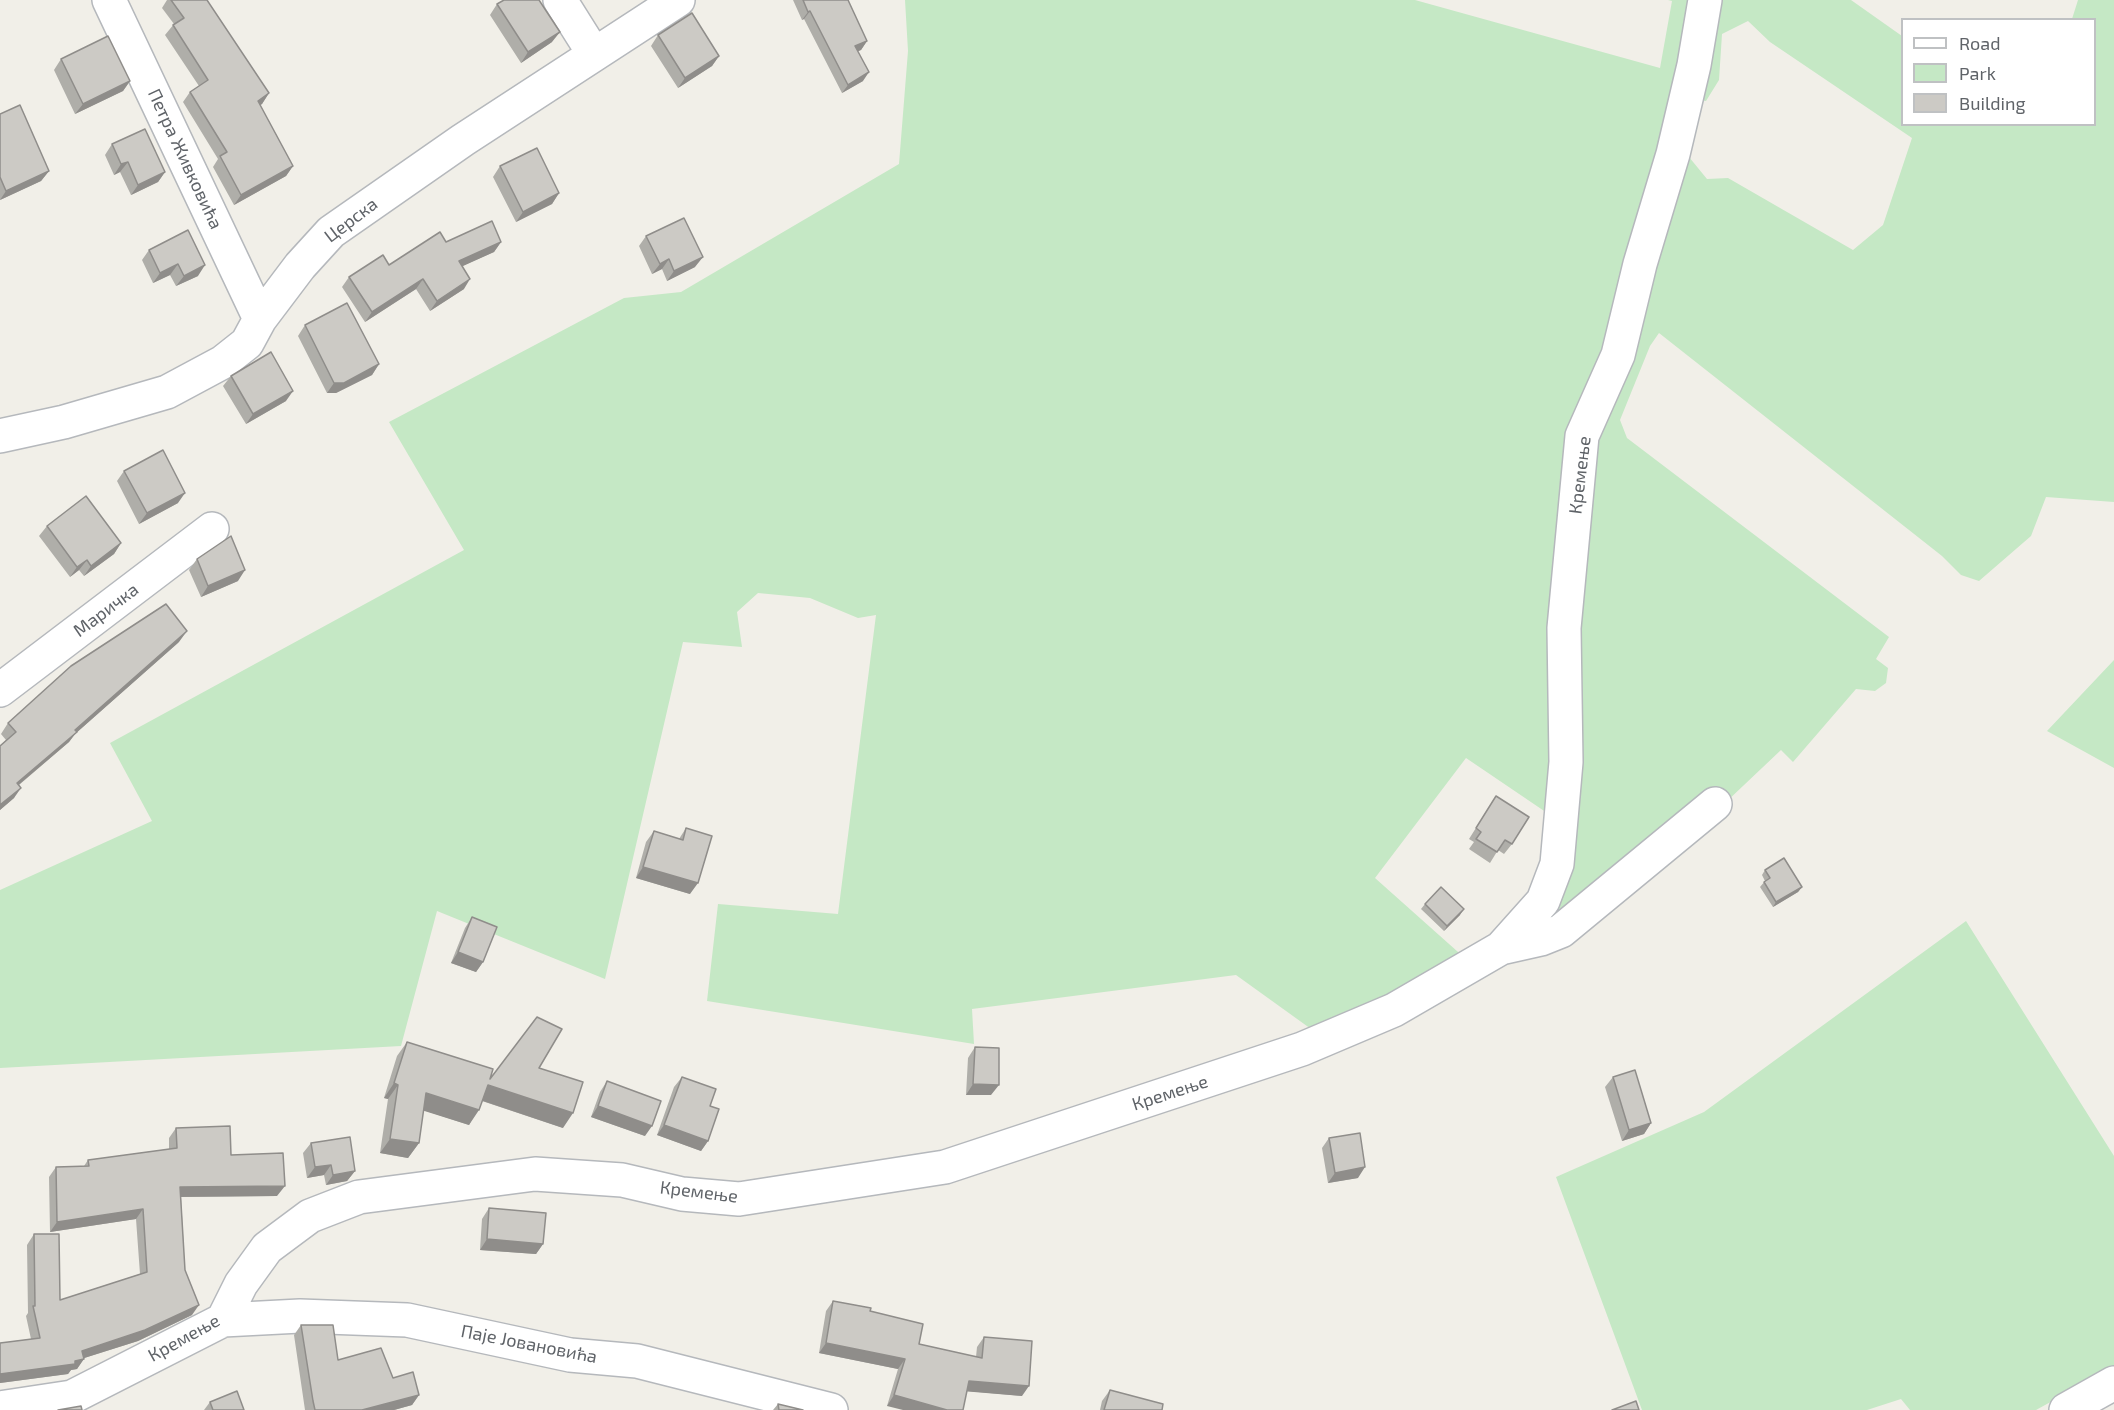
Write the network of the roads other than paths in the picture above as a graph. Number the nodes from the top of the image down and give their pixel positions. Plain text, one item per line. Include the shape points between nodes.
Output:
1 (109, 0) edge
2 (560, 0) edge
3 (678, 0) edge
4 (1704, 0) edge
5 (594, 54) junction
6 (260, 319) junction
7 (0, 436) edge
8 (212, 529) dead end
9 (0, 690) edge
10 (1715, 804) dead end
11 (1501, 948) junction
12 (223, 1320) junction
13 (2114, 1383) edge
14 (0, 1408) edge
15 (831, 1410) edge
16 (2067, 1410) edge

1 - 6 street, Петра Живковића
2 - 5 street
3 - 5 street, Церска
4 - 11 street, Кремење via 1694,65 1673,154 1618,355 1582,436 1564,628 1566,762 1557,864 1543,901
5 - 6 street, Церска via 331,232
6 - 7 street, Церска via 247,343 223,362 167,393
8 - 9 street, Маричка
10 - 11 street, Кремење via 1561,931
11 - 12 street, Кремење via 1394,1010 1302,1049 945,1167 739,1199 682,1194 622,1180 535,1174 359,1197 310,1216 267,1248 241,1284
12 - 14 street, Кремење via 72,1397
12 - 15 street, Паје Јовановића via 300,1316 407,1320 570,1355 637,1361
13 - 16 street

